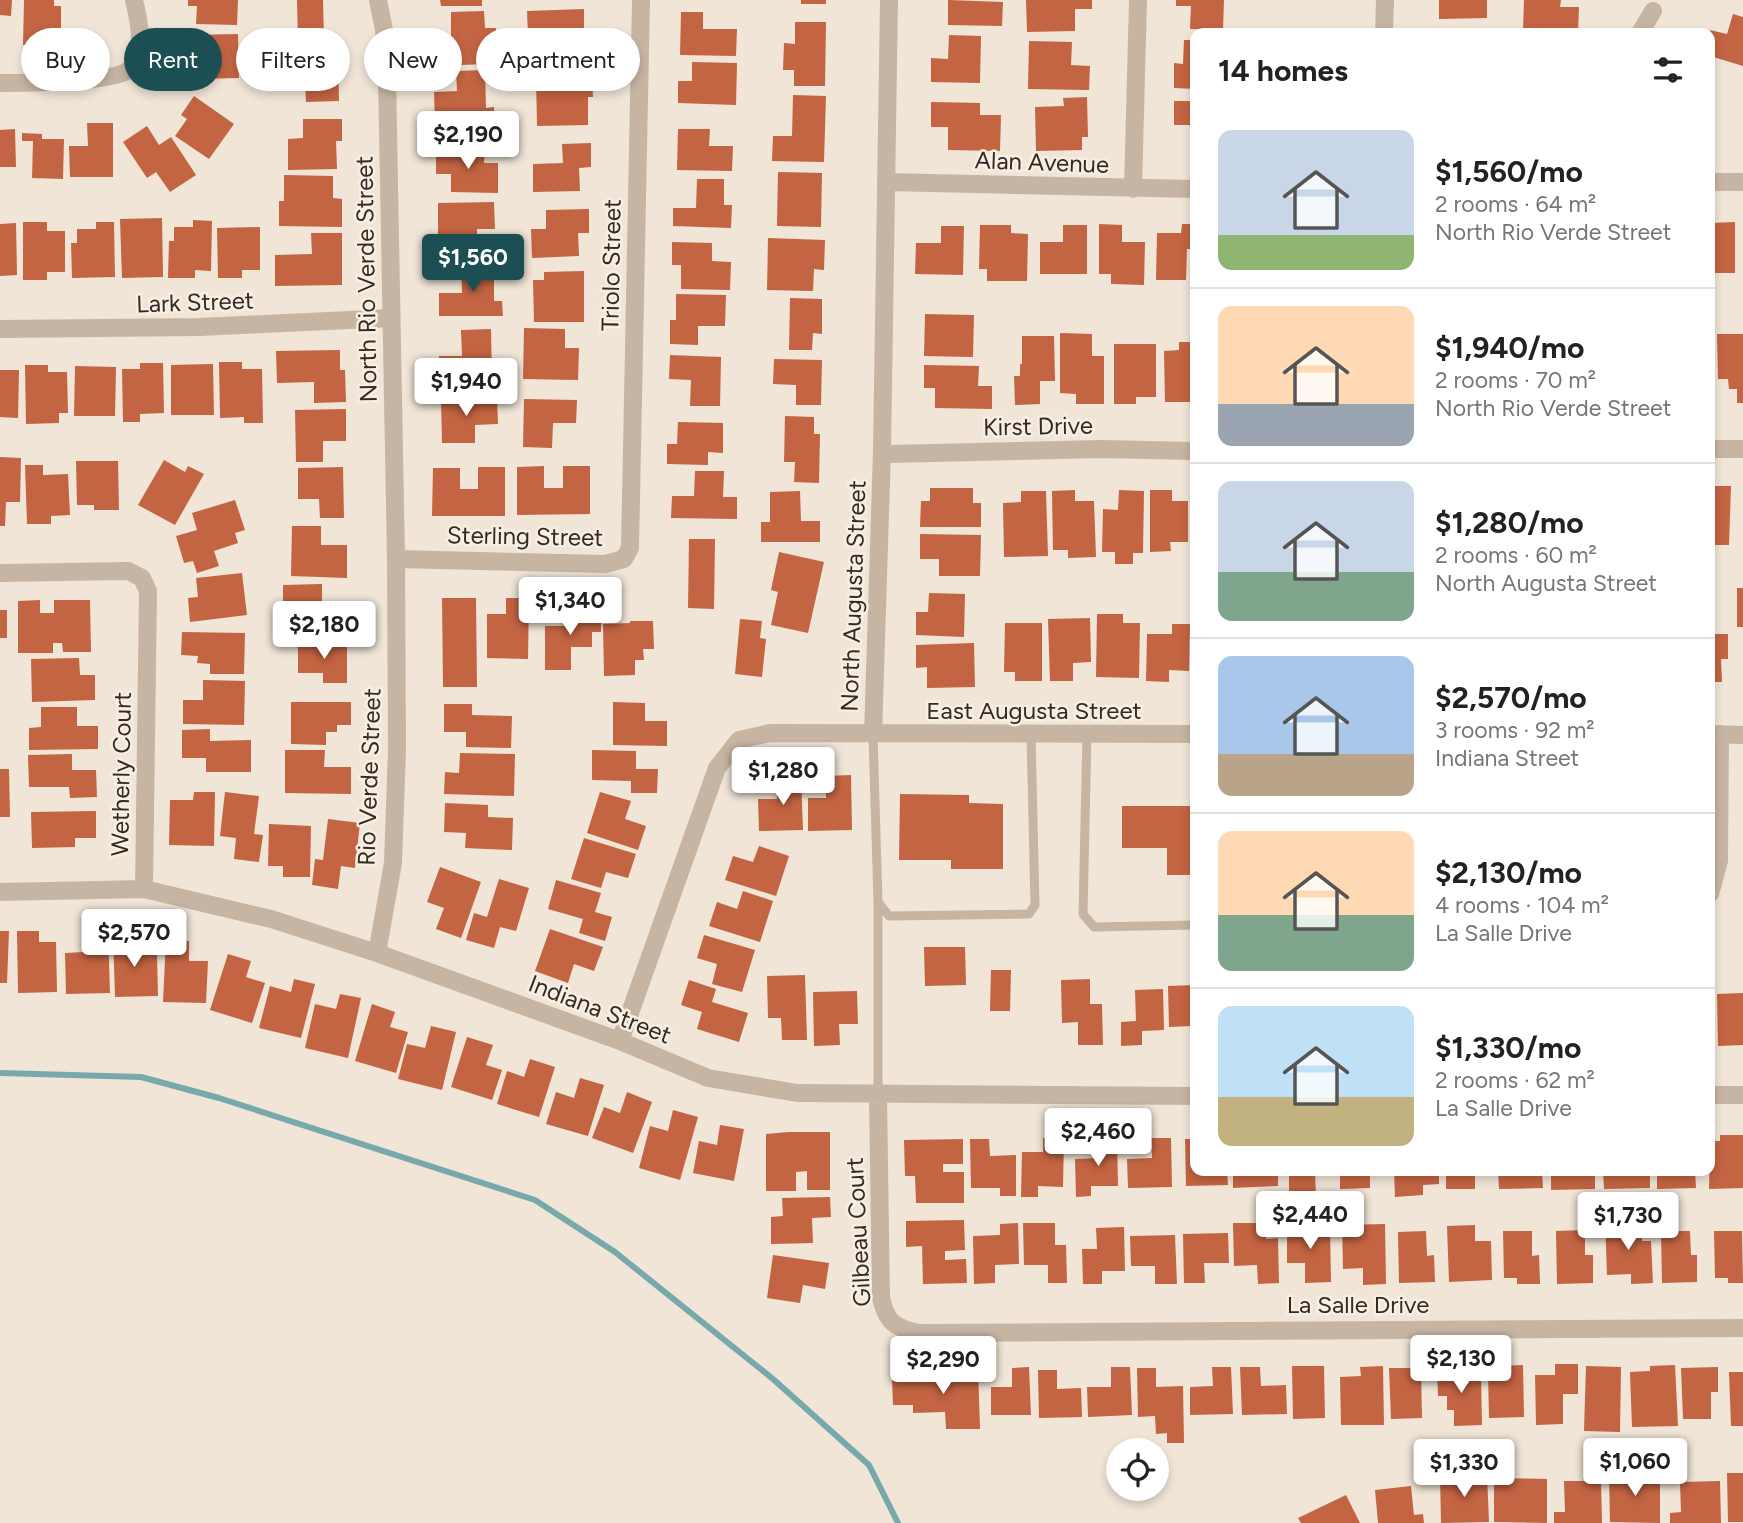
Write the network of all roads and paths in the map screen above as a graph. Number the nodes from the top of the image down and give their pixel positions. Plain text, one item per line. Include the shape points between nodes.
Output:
1 (134, 0) edge
2 (378, 0) edge
3 (641, 0) edge
4 (889, 0) edge
5 (1138, 0) edge
6 (1385, 0) edge
7 (1653, 11) dead end
8 (1384, 28) edge
9 (1643, 28) edge
10 (0, 83) edge
11 (887, 182) junction
12 (1715, 182) edge
13 (1743, 182) edge
14 (1133, 189) junction
15 (1190, 189) edge
16 (391, 318) junction
17 (0, 329) edge
18 (1715, 449) edge
19 (1743, 449) edge
20 (882, 451) junction
21 (1190, 451) edge
22 (630, 531) joint
23 (396, 559) junction
24 (0, 573) edge
25 (1087, 734) junction
26 (1190, 734) edge
27 (1715, 734) edge
28 (873, 735) junction
29 (1031, 735) junction
30 (1743, 735) edge
31 (1715, 876) edge
32 (144, 889) junction
33 (0, 892) edge
34 (878, 902) junction
35 (1190, 925) edge
36 (377, 953) junction
37 (620, 1041) junction
38 (878, 1095) junction
39 (1743, 1095) edge
40 (1190, 1096) edge
41 (1715, 1096) edge
42 (1743, 1328) edge
43 (974, 1333) joint

1 - 10 street via 138,56 128,71 44,83
2 - 16 street, North Rio Verde Street via 387,75
3 - 22 street, Triolo Street
4 - 11 street, North Augusta Street
5 - 14 street
6 - 8 street
7 - 9 street
11 - 14 street, Alan Avenue
11 - 20 street, North Augusta Street
12 - 13 street
14 - 15 street, Alan Avenue
16 - 17 street, Lark Street via 200,327
16 - 23 street, North Rio Verde Street
18 - 19 street
20 - 21 street, Kirst Drive
20 - 28 street, North Augusta Street
22 - 23 street, Sterling Street via 630,548 624,559 605,564
23 - 36 street, Rio Verde Street via 393,863
24 - 32 street, Wetherly Court via 128,571 142,578 148,591
25 - 26 street, East Augusta Street
25 - 29 street, East Augusta Street
25 - 35 lane via 1083,914 1094,927
27 - 30 street
27 - 31 street via 1719,861
28 - 29 street, East Augusta Street
28 - 34 lane
28 - 37 street, North Augusta Street via 770,733 739,740 717,768
29 - 34 lane via 1035,905 1029,914 889,916
32 - 33 street, Indiana Street
32 - 36 street, Indiana Street via 271,919
34 - 38 lane
36 - 37 street, Indiana Street
37 - 38 street, Indiana Street via 708,1078 797,1093
38 - 40 street, Indiana Street
38 - 43 street, Gilbeau Court via 885,1315 899,1329
39 - 41 street
42 - 43 street, La Salle Drive

